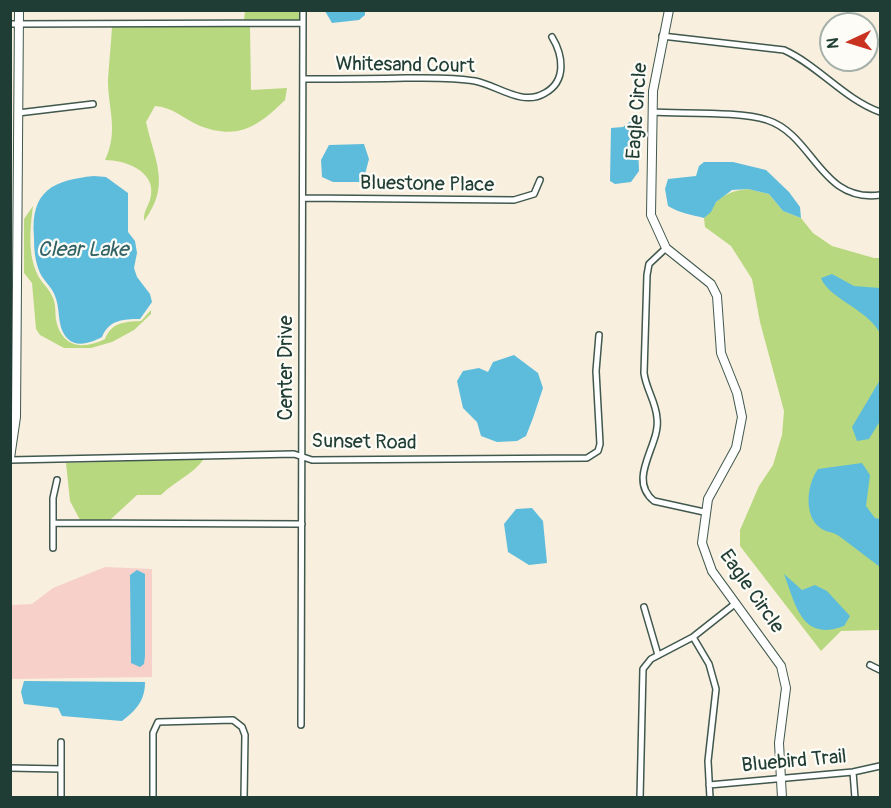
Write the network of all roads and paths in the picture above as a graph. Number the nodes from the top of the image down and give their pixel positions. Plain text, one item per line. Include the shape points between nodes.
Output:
1 (19, 10) edge
2 (303, 10) edge
3 (669, 10) edge
4 (303, 23) junction
5 (15, 24) edge
6 (662, 36) junction
7 (552, 37) dead end
8 (304, 79) junction
9 (93, 104) dead end
10 (652, 112) junction
11 (880, 112) edge
12 (18, 113) junction
13 (540, 180) dead end
14 (880, 195) edge
15 (303, 198) junction
16 (14, 248) edge
17 (666, 248) junction
18 (599, 335) dead end
19 (302, 457) junction
20 (10, 459) edge
21 (57, 480) dead end
22 (704, 512) junction
23 (53, 523) junction
24 (302, 524) junction
25 (52, 548) dead end
26 (736, 603) junction
27 (644, 607) dead end
28 (693, 637) junction
29 (658, 655) junction
30 (870, 665) dead end
31 (880, 670) edge
32 (301, 725) dead end
33 (61, 742) dead end
34 (880, 766) edge
35 (10, 768) edge
36 (61, 769) junction
37 (853, 772) junction
38 (780, 778) junction
39 (709, 785) junction
40 (61, 798) edge
41 (153, 798) edge
42 (244, 798) edge
43 (640, 798) edge
44 (710, 798) edge
45 (782, 798) edge
46 (855, 798) edge

1 - 5 street
2 - 4 street, Center Drive
3 - 6 street, Eagle Circle
4 - 5 street
4 - 8 street, Center Drive
5 - 12 street
6 - 10 street, Eagle Circle
6 - 11 street via 784,50 801,58 862,105
7 - 8 street, Whitesand Court via 561,52 558,81 538,96 521,97 486,83 453,78
8 - 15 street, Center Drive
9 - 12 street
10 - 14 street via 766,119 784,130 844,191 859,196
10 - 17 street, Eagle Circle via 650,207 653,224
12 - 16 street
13 - 15 street, Bluestone Place via 534,194 514,201
15 - 19 street, Center Drive
16 - 20 street via 16,417
17 - 22 street, Eagle Circle via 714,289 721,353 741,405 740,439 712,488
17 - 22 street via 649,264 647,275 644,373 658,419 644,467 643,487 647,496 663,505
18 - 19 street, Sunset Road via 596,371 600,444 598,451 587,458
19 - 20 street, Sunset Road via 294,454
19 - 24 street, Center Drive
21 - 23 street
22 - 26 street, Eagle Circle via 702,543 707,561
23 - 24 street
23 - 25 street
24 - 32 street, Center Drive
26 - 28 street
26 - 38 street, Eagle Circle via 775,655 785,678
27 - 29 street
28 - 29 street
28 - 39 street via 709,664 716,689
29 - 43 street via 647,663 641,678
30 - 31 street
33 - 36 street
34 - 37 street, Bluebird Trail
35 - 36 street
36 - 40 street
37 - 38 street, Bluebird Trail
37 - 46 street
38 - 39 street, Bluebird Trail
38 - 45 street, Eagle Circle
39 - 44 street
41 - 42 street via 153,733 158,722 164,720 238,723 244,735

